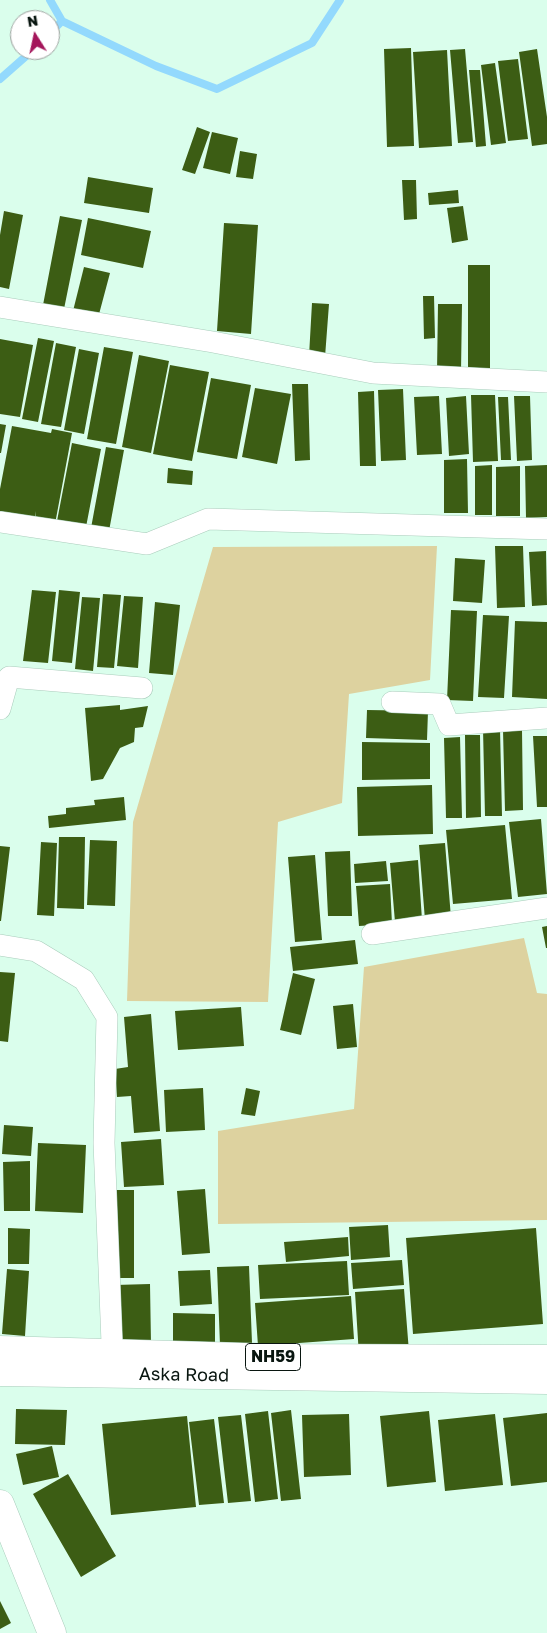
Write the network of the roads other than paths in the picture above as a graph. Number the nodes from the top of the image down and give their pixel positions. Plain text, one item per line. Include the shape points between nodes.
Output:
1 (0, 307) edge
2 (547, 382) edge
3 (0, 522) edge
4 (547, 529) edge
5 (142, 688) dead end
6 (392, 702) dead end
7 (0, 709) edge
8 (547, 718) edge
9 (547, 908) edge
10 (372, 934) dead end
11 (0, 945) edge
12 (0, 1350) edge
13 (547, 1359) edge
14 (113, 1363) junction
15 (0, 1372) edge
16 (547, 1380) edge
17 (0, 1504) edge
18 (52, 1633) edge

1 - 2 street via 213,342 373,373
3 - 4 street via 147,544 208,519
5 - 7 street via 8,677
6 - 8 street via 440,704 449,724
9 - 10 street
11 - 14 street via 36,951 84,980 107,1017 104,1143
12 - 14 main road, NH59
13 - 14 main road, NH59 via 278,1358
14 - 15 main road, Aska Road / NH59
14 - 16 main road, Aska Road / NH59
17 - 18 main road

